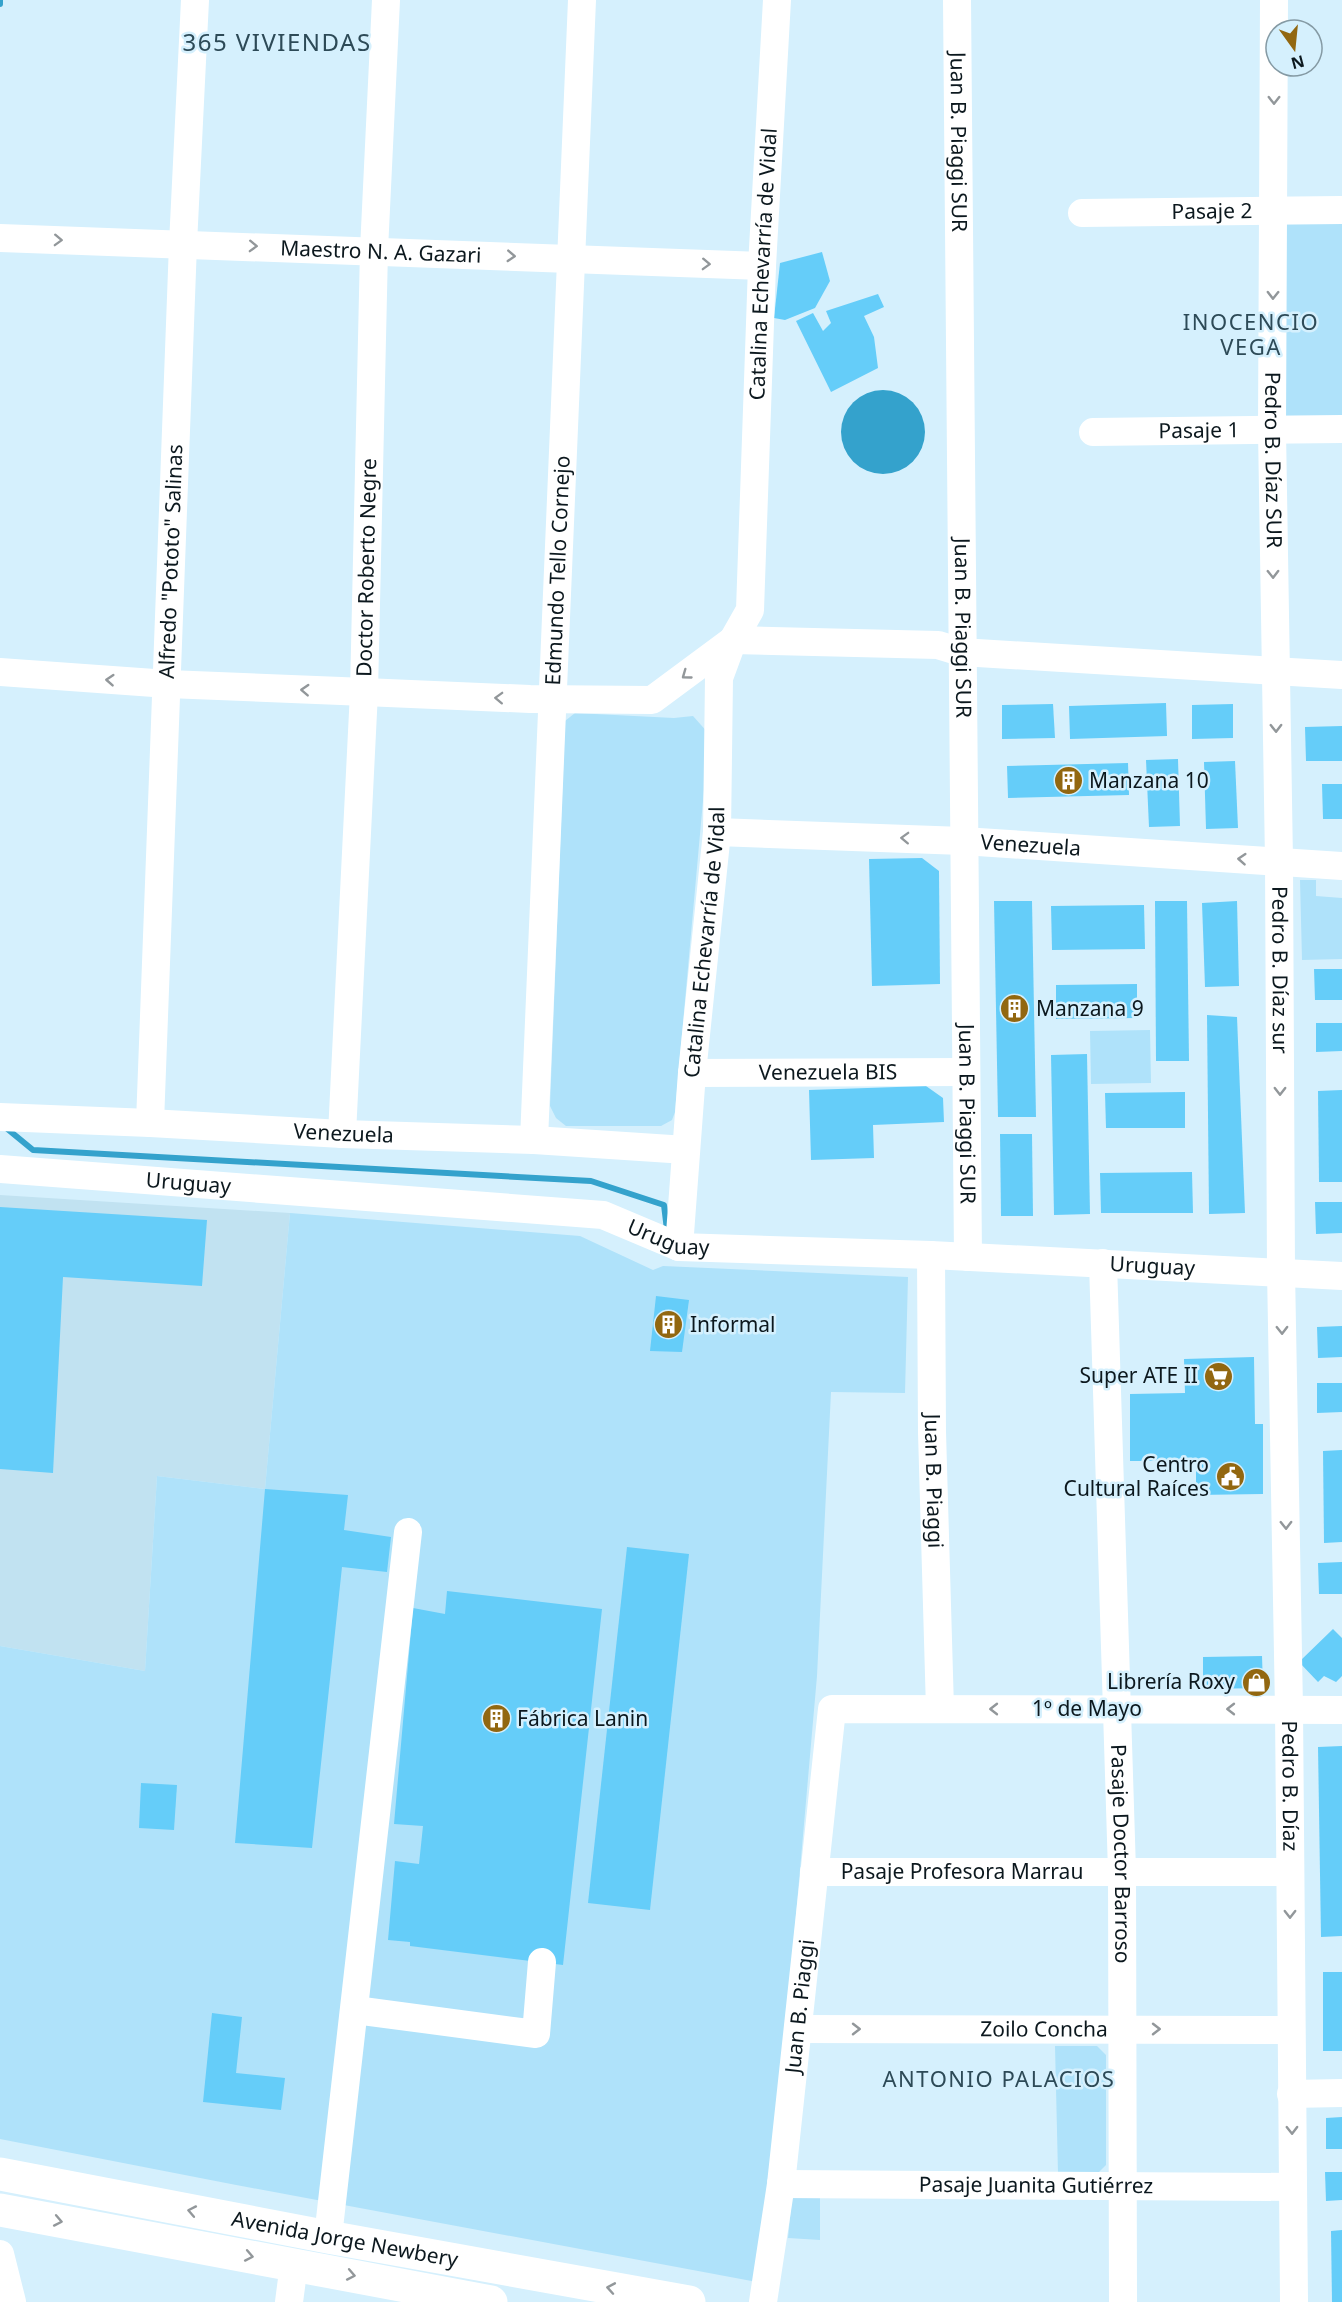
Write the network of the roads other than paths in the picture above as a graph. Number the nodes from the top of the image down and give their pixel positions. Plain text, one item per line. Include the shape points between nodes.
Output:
1 (195, 0) edge
2 (386, 0) edge
3 (582, 0) edge
4 (777, 0) edge
5 (957, 0) edge
6 (1274, 0) edge
7 (1342, 210) edge
8 (1274, 212) junction
9 (1082, 213) dead end
10 (0, 238) edge
11 (183, 244) junction
12 (374, 250) junction
13 (570, 259) junction
14 (762, 266) junction
15 (1342, 429) edge
16 (1272, 430) junction
17 (1093, 432) dead end
18 (733, 640) junction
19 (961, 652) junction
20 (1274, 670) junction
21 (0, 672) edge
22 (1342, 675) edge
23 (168, 684) junction
24 (364, 692) junction
25 (553, 700) junction
26 (717, 832) junction
27 (963, 841) junction
28 (1279, 861) junction
29 (1342, 866) edge
30 (966, 1072) junction
31 (692, 1073) junction
32 (0, 1117) edge
33 (150, 1123) junction
34 (342, 1134) junction
35 (534, 1140) junction
36 (686, 1150) junction
37 (0, 1169) edge
38 (679, 1247) junction
39 (931, 1255) junction
40 (968, 1257) junction
41 (1103, 1263) junction
42 (1281, 1272) junction
43 (1342, 1276) edge
44 (408, 1532) dead end
45 (832, 1709) joint
46 (940, 1709) junction
47 (1289, 1709) junction
48 (1116, 1710) junction
49 (1342, 1710) edge
50 (1122, 1871) junction
51 (814, 1872) junction
52 (1290, 1872) junction
53 (542, 1962) dead end
54 (355, 2010) junction
55 (798, 2029) junction
56 (1122, 2029) junction
57 (1291, 2030) junction
58 (1342, 2093) edge
59 (1291, 2094) junction
60 (0, 2174) edge
61 (781, 2184) junction
62 (1121, 2187) junction
63 (1292, 2187) junction
64 (0, 2210) edge
65 (328, 2237) junction
66 (0, 2254) edge
67 (294, 2264) junction
68 (12, 2302) edge
69 (290, 2302) edge
70 (491, 2302) edge
71 (689, 2302) edge
72 (763, 2302) edge
73 (1123, 2302) edge
74 (1294, 2302) edge

1 - 11 street, Alfredo "Pototo" Salinas
2 - 12 street, Doctor Roberto Negre
3 - 13 street, Edmundo Tello Cornejo
4 - 14 street, Catalina Echevarría de Vidal
5 - 19 street, Juan B. Piaggi SUR
6 -> 8 street, Pedro B. Díaz SUR
7 - 8 street, Pasaje 2
8 - 9 street, Pasaje 2
8 -> 16 street, Pedro B. Díaz SUR
10 -> 11 street, Maestro N. A. Gazari
11 -> 12 street, Maestro N. A. Gazari
11 - 23 street, Alfredo "Pototo" Salinas
12 -> 13 street, Maestro N. A. Gazari
12 - 24 street, Doctor Roberto Negre
13 -> 14 street, Maestro N. A. Gazari
13 - 25 street, Edmundo Tello Cornejo
14 - 18 street, Catalina Echevarría de Vidal via 750,610
15 - 16 street, Pasaje 1
16 - 17 street, Pasaje 1
16 -> 20 street, Pedro B. Díaz SUR
18 - 19 street via 938,645
18 -> 25 street via 652,700
18 - 26 street, Catalina Echevarría de Vidal via 719,678
19 - 20 street
19 - 27 street, Juan B. Piaggi SUR
20 - 22 street
20 -> 28 street, Pedro B. Díaz sur
23 -> 21 street
24 -> 23 street
23 - 33 street, Alfredo "Pototo" Salinas
25 -> 24 street
24 - 34 street, Doctor Roberto Negre
25 - 35 street, Edmundo Tello Cornejo
27 -> 26 street, Venezuela
26 - 31 street, Catalina Echevarría de Vidal
28 -> 27 street, Venezuela
27 - 30 street, Juan B. Piaggi SUR
28 - 29 street, Venezuela
28 -> 42 street, Pedro B. Díaz sur
30 - 31 street, Venezuela BIS
30 - 40 street, Juan B. Piaggi SUR
31 - 36 street, Catalina Echevarría de Vidal
32 - 33 street, Venezuela
33 - 34 street, Venezuela
34 - 35 street, Venezuela
35 - 36 street, Venezuela
36 - 38 street, Catalina Echevarría de Vidal
37 - 38 street, Uruguay via 603,1215
38 - 39 street, Uruguay
39 - 40 street, Uruguay
39 - 46 street, Juan B. Piaggi
40 - 41 street, Uruguay
41 - 42 street, Uruguay
41 - 48 street, Pasaje Doctor Barroso
42 - 43 street, Uruguay
42 -> 47 street, Pedro B. Díaz
44 - 54 street
45 - 46 street, 1º de Mayo
45 - 51 street, Juan B. Piaggi
48 -> 46 street, 1º de Mayo
47 -> 48 street, 1º de Mayo
47 - 49 street, 1º de Mayo
47 - 52 street, Pedro B. Díaz
48 - 50 street, Pasaje Doctor Barroso
50 - 51 street, Pasaje Profesora Marrau
50 - 52 street, Pasaje Profesora Marrau
50 - 56 street, Pasaje Doctor Barroso
51 - 55 street, Juan B. Piaggi
52 -> 57 street, Pedro B. Díaz
53 - 54 street via 536,2034
54 - 65 street
55 -> 56 street, Zoilo Concha
55 - 61 street, Juan B. Piaggi
56 -> 57 street, Zoilo Concha
56 - 62 street, Pasaje Doctor Barroso
57 - 59 street, Pedro B. Díaz
58 - 59 street
59 -> 63 street, Pedro B. Díaz
65 -> 60 main road, Avenida Jorge Newbery
61 - 62 street, Pasaje Juanita Gutiérrez
61 - 72 street, Juan B. Piaggi
62 - 63 street, Pasaje Juanita Gutiérrez
62 - 73 street, Pasaje Doctor Barroso
63 - 74 street, Pedro B. Díaz
64 -> 67 main road, Avenida Jorge Newbery
71 -> 65 main road, Avenida Jorge Newbery
66 - 68 street
67 - 69 street
67 -> 70 main road, Avenida Jorge Newbery

